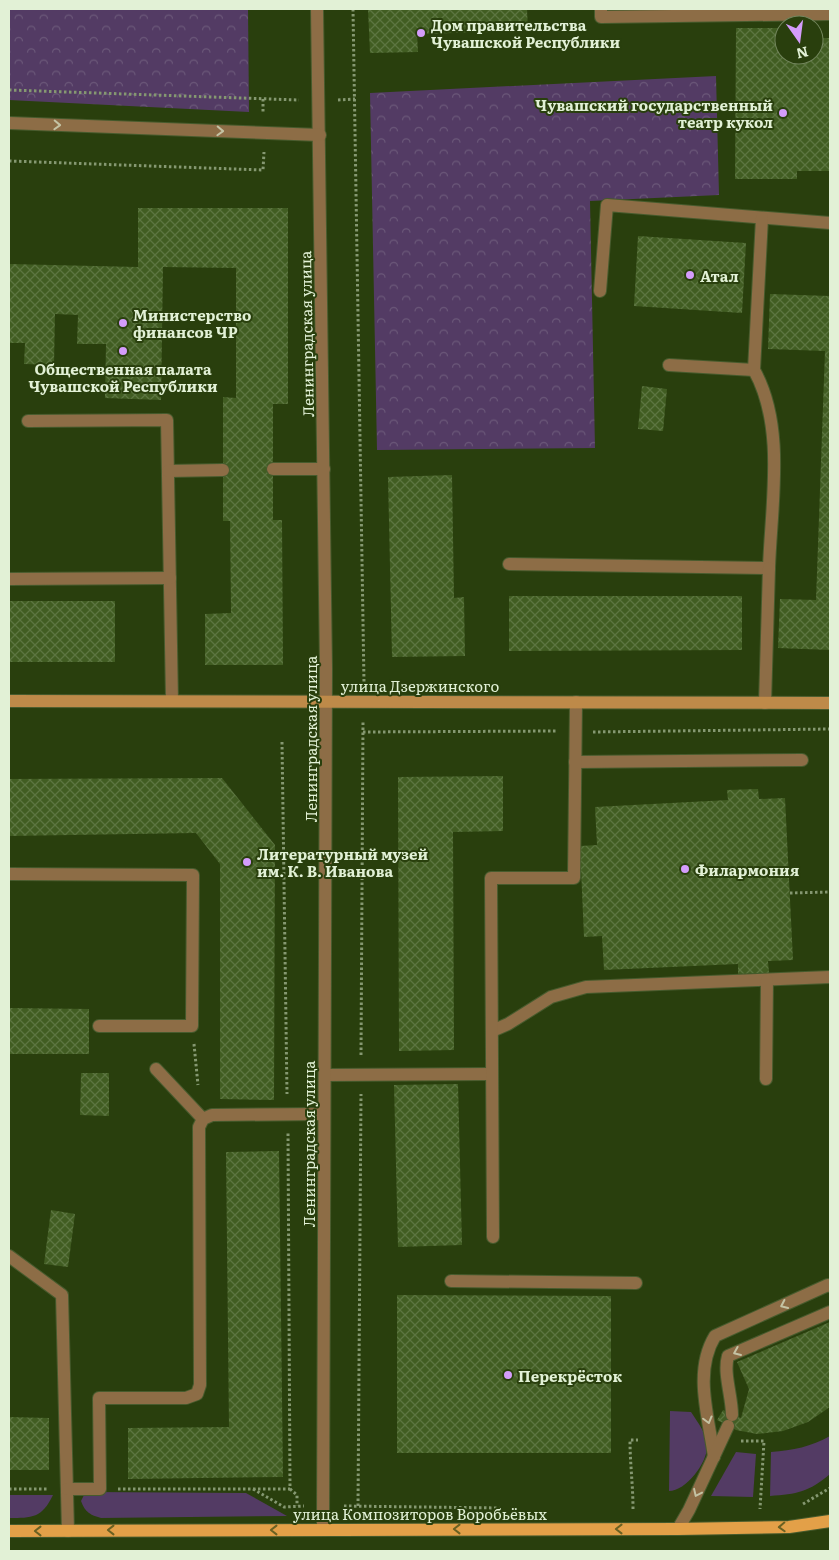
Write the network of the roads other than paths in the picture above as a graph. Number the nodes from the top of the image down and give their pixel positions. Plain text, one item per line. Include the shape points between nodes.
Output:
1 (317, 9) edge
2 (601, 9) edge
3 (830, 14) edge
4 (9, 123) edge
5 (320, 135) junction
6 (762, 218) junction
7 (830, 223) edge
8 (600, 291) dead end
9 (669, 365) dead end
10 (754, 370) junction
11 (28, 421) dead end
12 (273, 469) dead end
13 (324, 469) junction
14 (223, 470) dead end
15 (168, 472) junction
16 (509, 564) dead end
17 (769, 568) junction
18 (170, 578) junction
19 (9, 579) edge
20 (9, 701) edge
21 (172, 701) junction
22 (326, 701) junction
23 (576, 702) junction
24 (765, 703) junction
25 (830, 703) edge
26 (802, 760) dead end
27 (576, 762) junction
28 (9, 874) edge
29 (830, 977) edge
30 (767, 980) junction
31 (99, 1026) dead end
32 (492, 1031) junction
33 (156, 1069) dead end
34 (492, 1074) junction
35 (325, 1075) junction
36 (766, 1079) dead end
37 (324, 1114) junction
38 (207, 1117) junction
39 (494, 1237) dead end
40 (9, 1256) edge
41 (451, 1281) dead end
42 (636, 1283) dead end
43 (830, 1286) edge
44 (830, 1312) edge
45 (714, 1456) junction
46 (67, 1489) junction
47 (830, 1522) edge
48 (678, 1529) junction
49 (322, 1530) junction
50 (9, 1531) edge
51 (68, 1531) junction

1 - 5 street, Ленинградская улица
2 - 3 street via 601,17
4 -> 5 street
5 - 13 street, Ленинградская улица
6 - 7 street
6 - 8 street via 607,205
6 - 10 street
9 - 10 street
10 - 17 street via 762,384 775,434
11 - 15 street via 167,420
12 - 13 street
13 - 22 street, Ленинградская улица
14 - 15 street
15 - 18 street
16 - 17 street
17 - 24 street
18 - 19 street
18 - 21 street
20 - 21 street, улица Дзержинского
21 - 22 street, улица Дзержинского
22 - 23 street, улица Дзержинского
22 - 35 street, Ленинградская улица
23 - 24 street, улица Дзержинского
23 - 27 street
24 - 25 street, улица Дзержинского
26 - 27 street
27 - 32 street via 574,878 491,878
28 - 31 street via 193,875 192,1026
29 - 30 street
30 - 32 street via 586,987 551,997
30 - 36 street
32 - 34 street
33 - 38 street
34 - 35 street
34 - 39 street
35 - 37 street, Ленинградская улица
37 - 38 street
37 - 49 street, Ленинградская улица
38 - 46 street via 198,1128 200,1385 197,1394 186,1398 99,1398 100,1489
40 - 46 street via 62,1295
41 - 42 street
43 -> 45 street via 715,1336 707,1349 704,1404
44 -> 45 street via 728,1356 726,1364 732,1399 730,1421
45 -> 48 street
46 - 51 street
47 -> 48 main road, улица Композиторов Воробьёвых
48 -> 49 main road, улица Композиторов Воробьёвых
49 -> 51 main road, улица Композиторов Воробьёвых
51 -> 50 main road, улица Композиторов Воробьёвых

